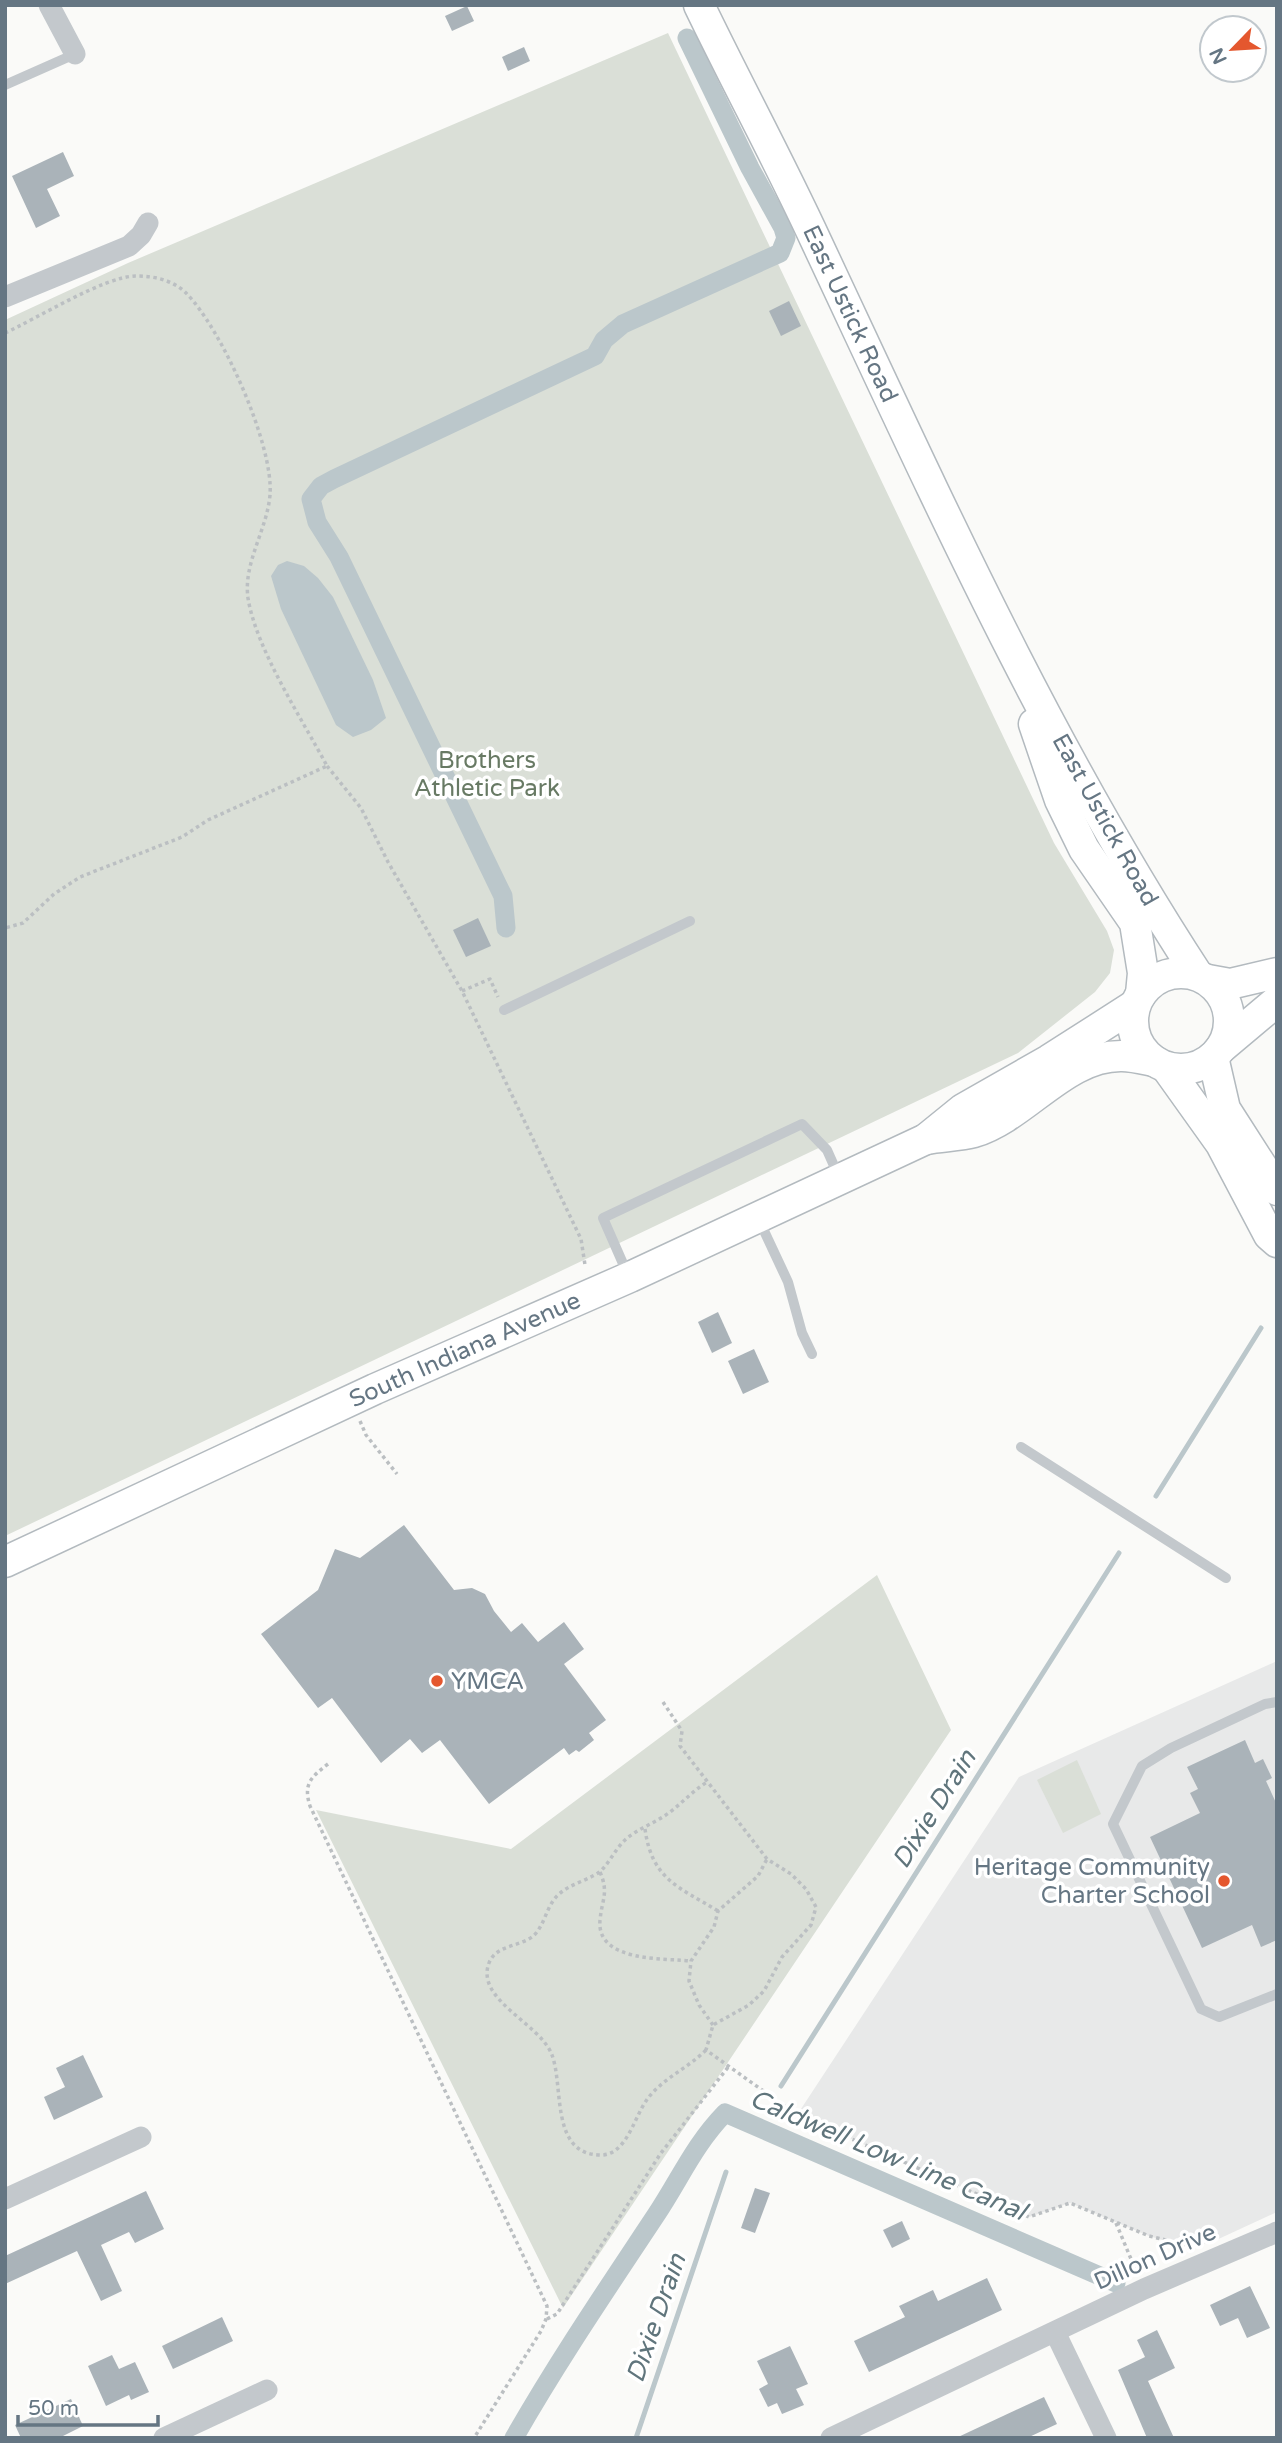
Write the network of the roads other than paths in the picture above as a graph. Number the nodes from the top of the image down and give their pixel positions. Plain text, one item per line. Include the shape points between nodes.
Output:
1 (49, 5) edge
2 (699, 5) edge
3 (75, 54) joint
4 (5, 85) edge
5 (148, 223) dead end
6 (5, 296) edge
7 (999, 625) junction
8 (690, 922) dead end
9 (1277, 974) edge
10 (1202, 977) junction
11 (1138, 999) junction
12 (1277, 1001) edge
13 (504, 1010) road end
14 (1217, 1052) junction
15 (1160, 1064) junction
16 (926, 1139) junction
17 (840, 1179) junction
18 (1277, 1190) edge
19 (758, 1218) junction
20 (1277, 1242) edge
21 (630, 1278) junction
22 (812, 1354) dead end
23 (1021, 1447) dead end
24 (5, 1562) edge
25 (1226, 1578) dead end
26 (1277, 1702) edge
27 (1277, 1994) edge
28 (141, 2137) dead end
29 (5, 2199) edge
30 (1277, 2232) edge
31 (1055, 2332) junction
32 (267, 2390) dead end
33 (164, 2438) edge
34 (831, 2438) edge
35 (1106, 2438) edge

1 - 3 street
2 - 7 main road, East Ustick Road
3 - 4 lane
5 - 6 street via 129,246
7 - 10 main road, East Ustick Road via 1087,794
7 - 11 main road, East Ustick Road via 1060,800 1084,849 1135,923 1143,973
8 - 13 lane
9 - 10 main road via 1230,984
10 - 11 main road via 1171,973 1159,977
10 - 14 main road via 1224,999 1228,1011 1229,1024
11 - 15 main road via 1133,1030 1144,1053
11 - 16 main road, South Indiana Avenue via 1049,1060 963,1109
12 - 14 main road
14 - 15 main road via 1191,1068
14 - 18 main road via 1224,1109
15 - 16 main road, South Indiana Avenue via 1122,1056 1097,1059 975,1132
15 - 20 main road via 1221,1144
16 - 17 main road, South Indiana Avenue
17 - 19 main road, South Indiana Avenue
17 - 21 lane via 827,1150 802,1124 778,1135 603,1218
19 - 21 main road, South Indiana Avenue
19 - 22 lane via 788,1282
21 - 24 main road, South Indiana Avenue via 475,1343
23 - 25 lane
26 - 27 lane via 1171,1748 1142,1766 1113,1824 1201,2009 1219,2017
28 - 29 street
30 - 31 street, Dillon Drive via 1144,2288
31 - 34 street, Dillon Drive
31 - 35 street
32 - 33 street

